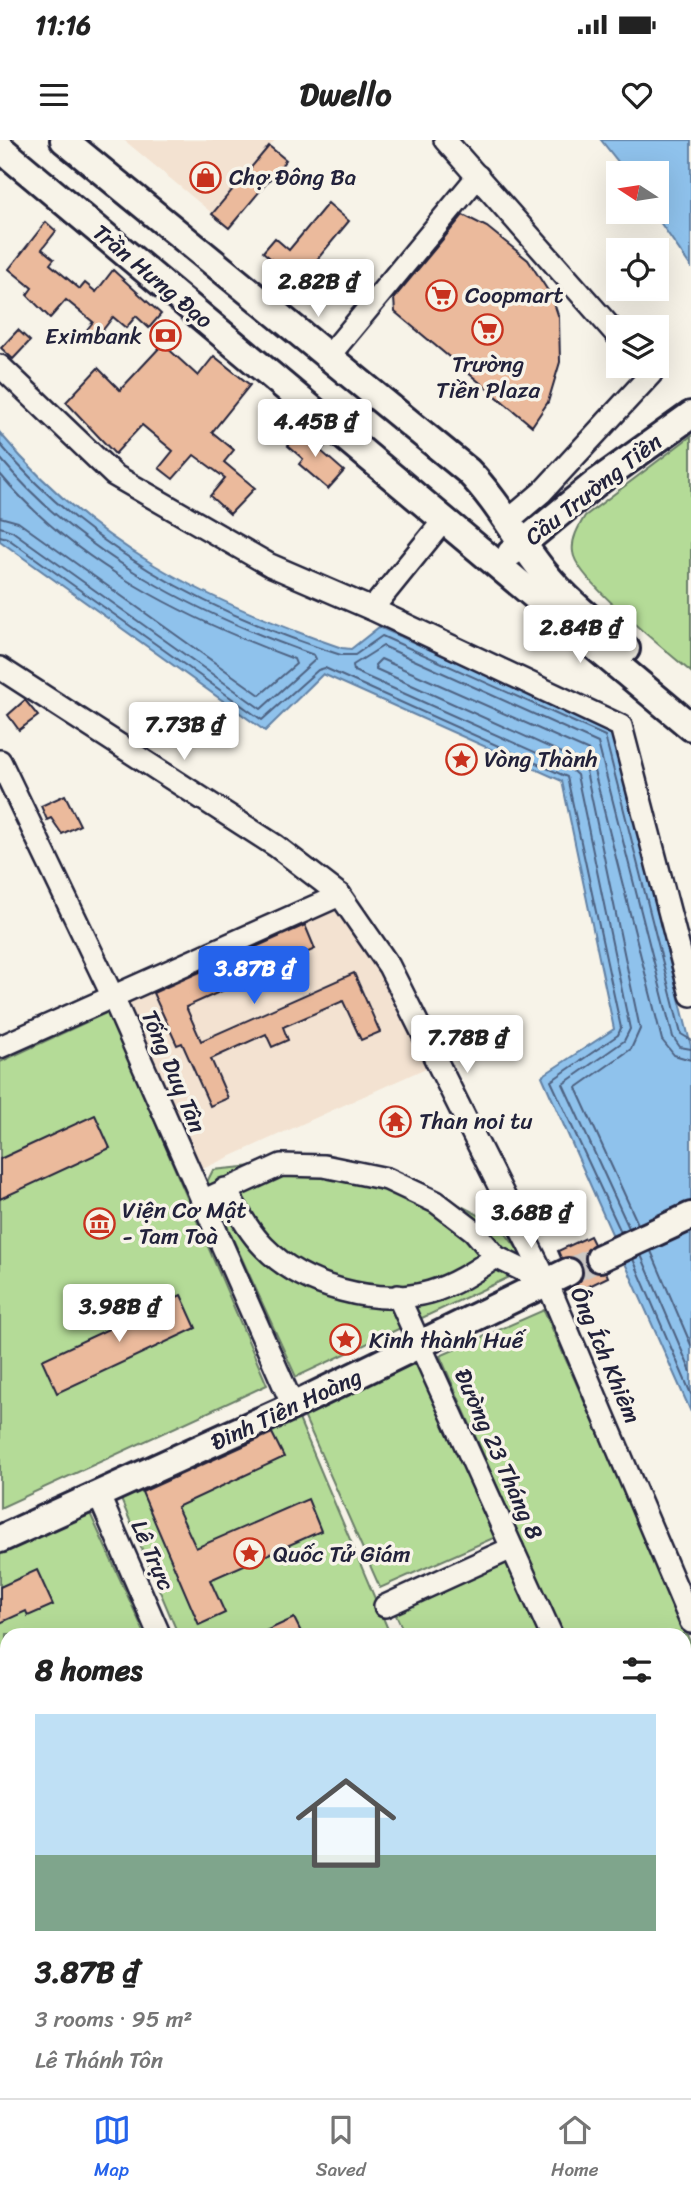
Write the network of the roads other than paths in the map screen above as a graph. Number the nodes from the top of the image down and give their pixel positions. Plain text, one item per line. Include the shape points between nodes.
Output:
1 (64, 140) edge
2 (445, 140) edge
3 (0, 148) edge
4 (478, 176) junction
5 (606, 322) edge
6 (328, 357) junction
7 (0, 366) edge
8 (647, 378) edge
9 (691, 415) edge
10 (444, 520) junction
11 (516, 530) junction
12 (499, 568) junction
13 (372, 609) junction
14 (0, 668) edge
15 (691, 705) edge
16 (691, 727) edge
17 (0, 761) edge
18 (340, 894) junction
19 (113, 995) junction
20 (691, 995) edge
21 (0, 1047) edge
22 (225, 1189) junction
23 (202, 1201) junction
24 (691, 1216) edge
25 (496, 1256) junction
26 (600, 1258) tunnel mouth
27 (557, 1277) junction
28 (398, 1296) junction
29 (421, 1346) junction
30 (293, 1406) junction
31 (99, 1496) junction
32 (0, 1539) edge
33 (512, 1548) junction
34 (385, 1606) dead end
35 (691, 1622) edge
36 (156, 1628) edge
37 (548, 1628) edge

1 - 6 main road
2 - 4 street
3 - 10 main road, Trần Hưng Đạo
4 - 5 street
4 - 6 street
6 - 11 main road via 468,471
7 - 13 street via 114,475 270,565
8 - 11 street via 542,492
9 - 11 main road, Cầu Trường Tiền
10 - 12 main road, Trần Hưng Đạo
10 - 13 street
11 - 12 main road, Cầu Trường Tiền
11 - 15 main road via 564,596
12 - 16 main road, Trần Hưng Đạo
13 - 20 street via 621,726
14 - 18 street, Ông Ích Khiêm via 276,846
17 - 19 street, Tống Duy Tân
18 - 19 street
18 - 27 street, Ông Ích Khiêm via 389,966
19 - 21 street
19 - 23 street, Tống Duy Tân
22 - 23 street
22 - 25 street via 281,1164 324,1166 387,1180 436,1202 474,1231
22 - 28 street via 253,1234 282,1263 351,1292
23 - 30 street, Tống Duy Tân
24 - 26 main road
25 - 27 street
25 - 28 street via 451,1284
27 - 29 main road, Đinh Tiên Hoàng
27 - 35 street, Ông Ích Khiêm
28 - 29 street, Đường 23 Tháng 8
29 - 30 main road, Đinh Tiên Hoàng
29 - 33 street, Đường 23 Tháng 8
30 - 31 main road, Đinh Tiên Hoàng
31 - 32 main road, Đinh Tiên Hoàng
31 - 36 street, Lê Trực
33 - 34 street
33 - 37 street, Đường 23 Tháng 8

